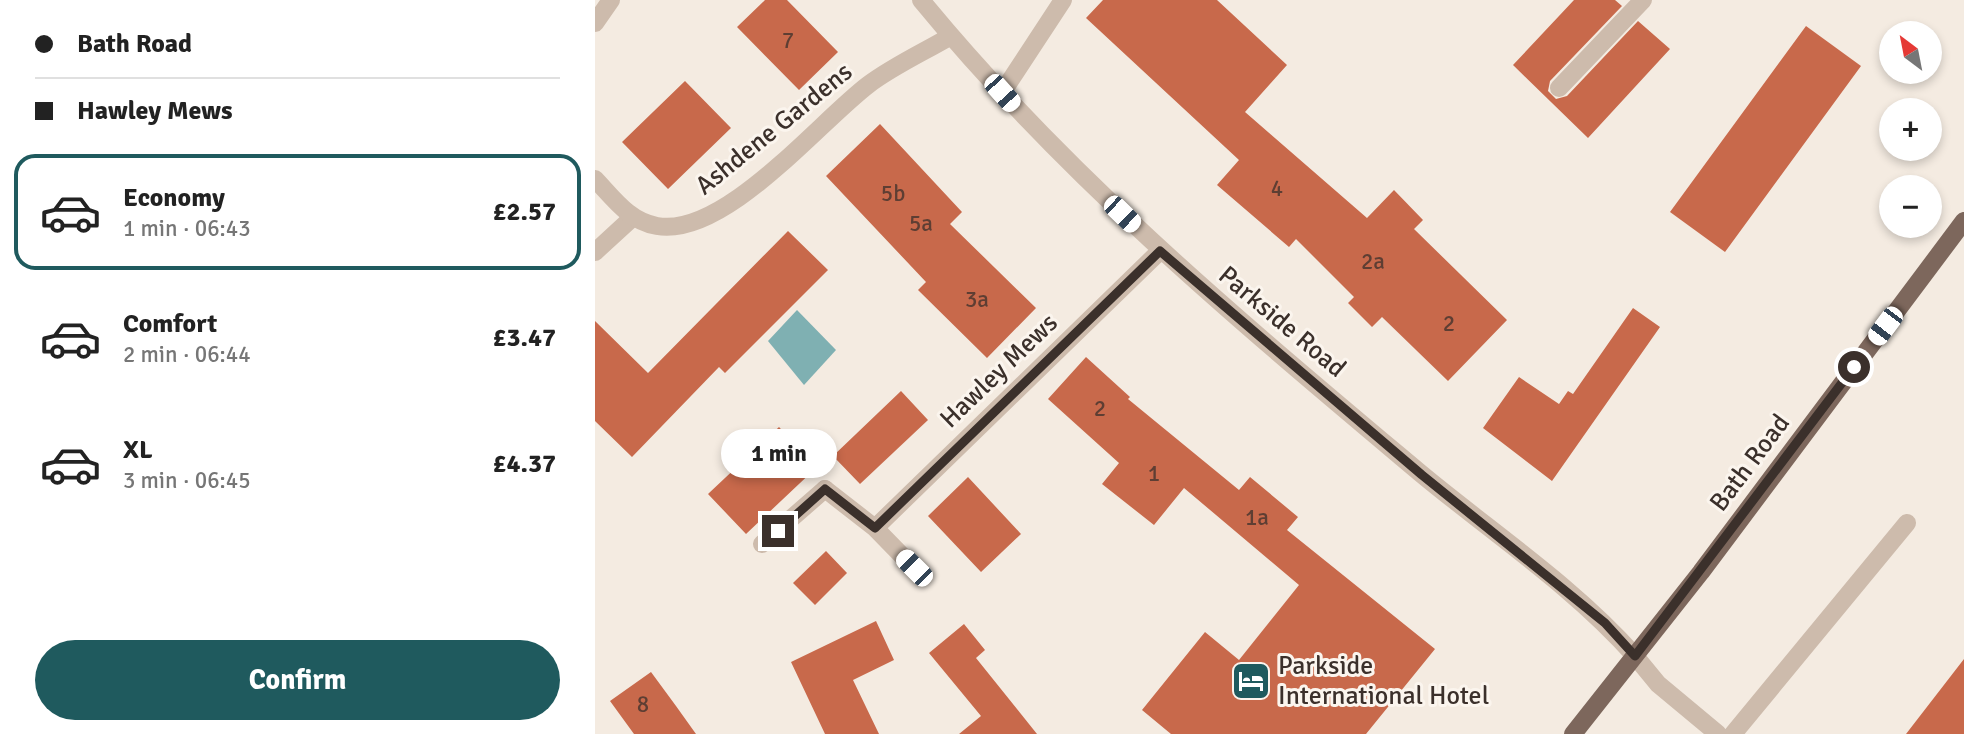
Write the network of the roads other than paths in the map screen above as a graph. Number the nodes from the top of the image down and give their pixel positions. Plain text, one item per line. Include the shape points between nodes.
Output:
1 (611, 0) edge
2 (921, 0) edge
3 (1063, 0) edge
4 (1643, 0) edge
5 (595, 23) edge
6 (951, 36) junction
7 (1559, 88) dead end
8 (1002, 93) junction
9 (595, 179) edge
10 (632, 218) junction
11 (1964, 221) edge
12 (1160, 251) junction
13 (595, 253) edge
14 (1907, 523) dead end
15 (875, 528) junction
16 (762, 544) dead end
17 (914, 568) dead end
18 (1635, 656) junction
19 (1573, 734) edge
20 (1718, 734) edge
21 (1733, 734) edge

1 - 5 street
2 - 6 street, Parkside Road
3 - 8 street
4 - 7 street
6 - 8 street, Parkside Road
6 - 10 street, Ashdene Gardens via 869,85 722,210 691,224 658,226
8 - 12 street, Parkside Road
9 - 10 street
10 - 13 street
11 - 18 main road, Bath Road
12 - 15 street, Hawley Mews
12 - 18 street, Parkside Road via 1422,475 1605,623
14 - 21 street
15 - 16 street via 825,489
15 - 17 street
18 - 19 main road, Bath Road
18 - 20 street, Parkside Road via 1658,684

